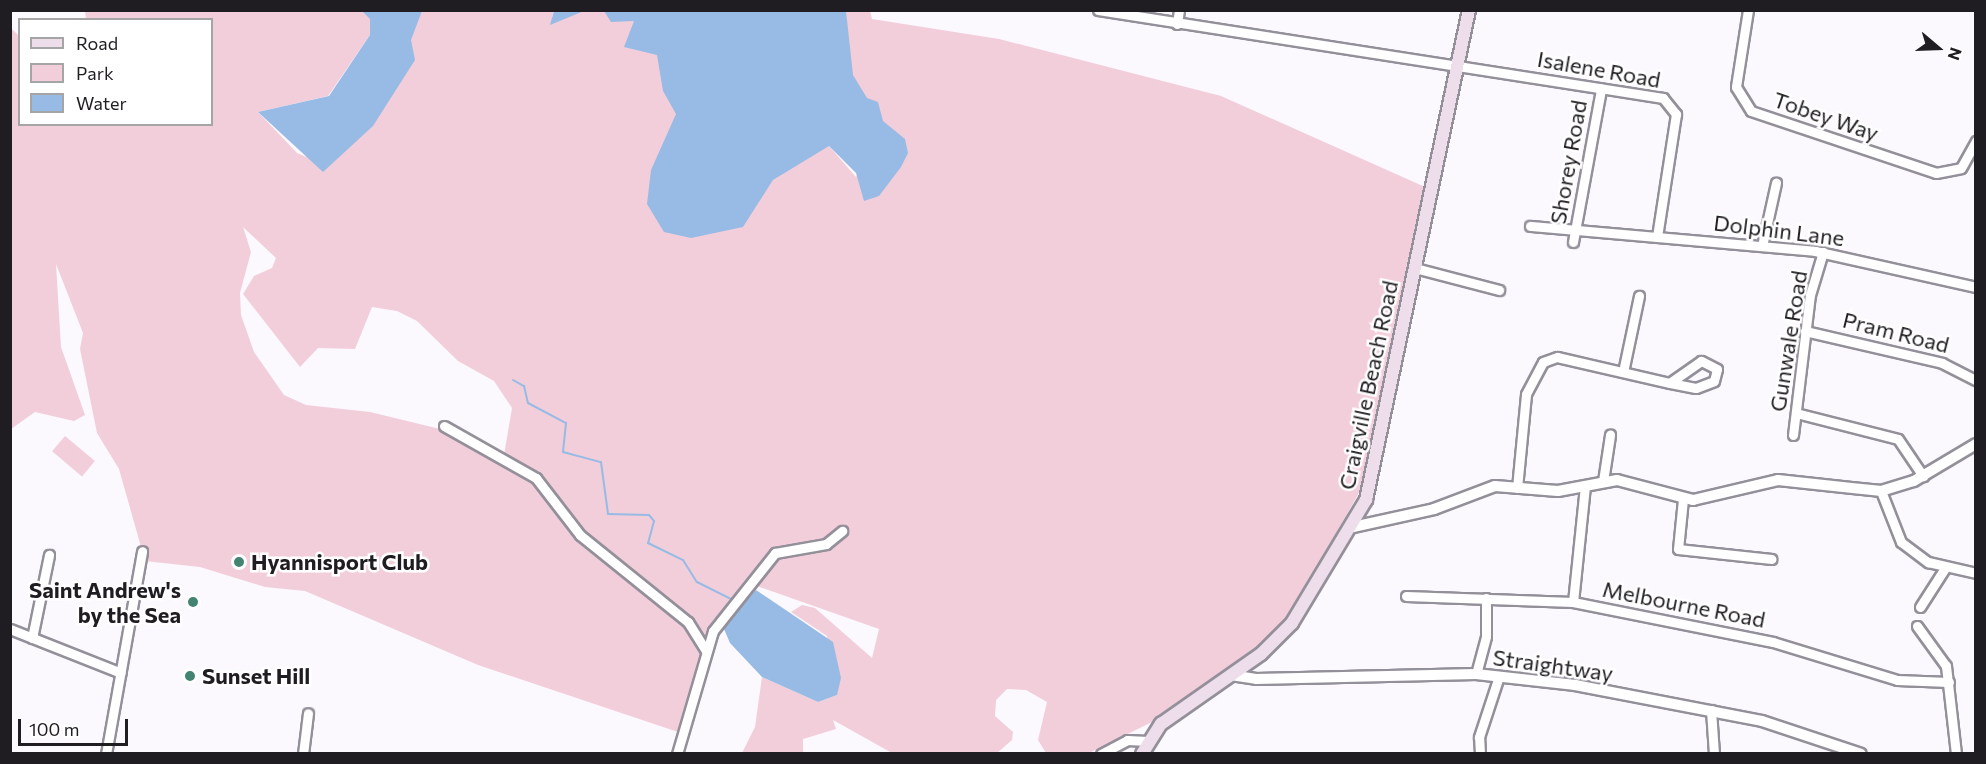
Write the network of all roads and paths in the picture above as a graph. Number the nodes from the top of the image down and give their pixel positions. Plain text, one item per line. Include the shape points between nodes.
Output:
1 (1098, 10) edge
2 (1179, 10) edge
3 (1469, 10) edge
4 (1748, 10) edge
5 (1177, 24) junction
6 (1456, 68) junction
7 (1601, 88) junction
8 (1976, 141) edge
9 (1776, 183) dead end
10 (1530, 226) dead end
11 (1575, 229) junction
12 (1657, 237) junction
13 (1573, 242) dead end
14 (1762, 246) junction
15 (1823, 252) junction
16 (1415, 268) junction
17 (1976, 287) edge
18 (1498, 290) dead end
19 (1639, 296) dead end
20 (1805, 331) junction
21 (1623, 372) junction
22 (1976, 380) edge
23 (1670, 383) junction
24 (1796, 412) junction
25 (444, 426) dead end
26 (1610, 435) dead end
27 (1793, 435) dead end
28 (1976, 444) edge
29 (1923, 476) junction
30 (1603, 481) junction
31 (1585, 486) junction
32 (1516, 488) junction
33 (1881, 491) junction
34 (1683, 499) junction
35 (1353, 527) junction
36 (842, 531) dead end
37 (142, 551) dead end
38 (49, 555) dead end
39 (1771, 559) dead end
40 (1945, 568) junction
41 (1976, 573) edge
42 (1406, 596) dead end
43 (1486, 598) junction
44 (1573, 602) junction
45 (1920, 607) dead end
46 (1917, 626) dead end
47 (10, 629) edge
48 (713, 631) junction
49 (696, 634) junction
50 (32, 638) junction
51 (706, 651) junction
52 (121, 673) junction
53 (1476, 674) junction
54 (1231, 675) junction
55 (1499, 676) junction
56 (1949, 682) junction
57 (1711, 710) junction
58 (308, 713) dead end
59 (1148, 741) junction
60 (106, 753) edge
61 (303, 753) edge
62 (677, 753) edge
63 (1101, 753) edge
64 (1142, 753) edge
65 (1480, 753) edge
66 (1714, 753) edge
67 (1862, 753) edge
68 (1956, 753) edge

1 - 5 street, Isalene Road
2 - 5 street
3 - 6 main road, Craigville Beach Road
4 - 8 street, Tobey Way via 1736,87 1751,111 1936,173 1961,168
5 - 6 street, Isalene Road
6 - 7 street, Isalene Road
6 - 16 main road, Craigville Beach Road
7 - 11 street, Shorey Road
7 - 12 street, Isalene Road via 1663,99 1675,107
9 - 14 street
10 - 11 street, Dolphin Lane
11 - 12 street, Dolphin Lane
11 - 13 street, Shorey Road
12 - 14 street, Dolphin Lane
14 - 15 street, Dolphin Lane
15 - 17 street, Dolphin Lane
15 - 20 street, Gunwale Road
16 - 18 street
16 - 35 main road, Craigville Beach Road via 1370,490
19 - 21 street
20 - 22 street, Pram Road via 1942,363
20 - 24 street, Gunwale Road
21 - 23 street
21 - 32 street via 1557,357 1538,366 1526,394
23 - 23 street via 1702,387 1716,379 1717,369 1703,360
24 - 27 street, Gunwale Road
24 - 29 street via 1898,439
25 - 49 street via 536,478 580,535 688,622
26 - 30 street
28 - 29 street
29 - 33 street
30 - 31 street
30 - 34 street via 1623,480
31 - 32 street
31 - 44 street
32 - 35 street via 1482,488 1434,508
33 - 34 street via 1778,480
33 - 40 street via 1897,537
34 - 39 street via 1678,549
35 - 54 main road, Craigville Beach Road via 1292,623
36 - 48 street via 826,544 775,553
37 - 52 street
38 - 50 street
40 - 41 street
40 - 45 street
42 - 43 street, Melbourne Road
43 - 44 street, Melbourne Road
43 - 53 street via 1486,636
44 - 56 street, Melbourne Road via 1763,639 1898,680
46 - 56 street via 1941,654
47 - 50 street
48 - 49 street
48 - 51 street
49 - 51 street
50 - 52 street
51 - 62 street
52 - 60 street
53 - 54 street, Straightway via 1256,679
53 - 55 street, Straightway
54 - 59 main road, Craigville Beach Road via 1165,720
55 - 57 street, Straightway
55 - 65 street via 1479,737
56 - 68 street
57 - 66 street
57 - 67 street, Straightway via 1781,726
58 - 61 street
59 - 63 street via 1127,740
59 - 64 main road, Craigville Beach Road

